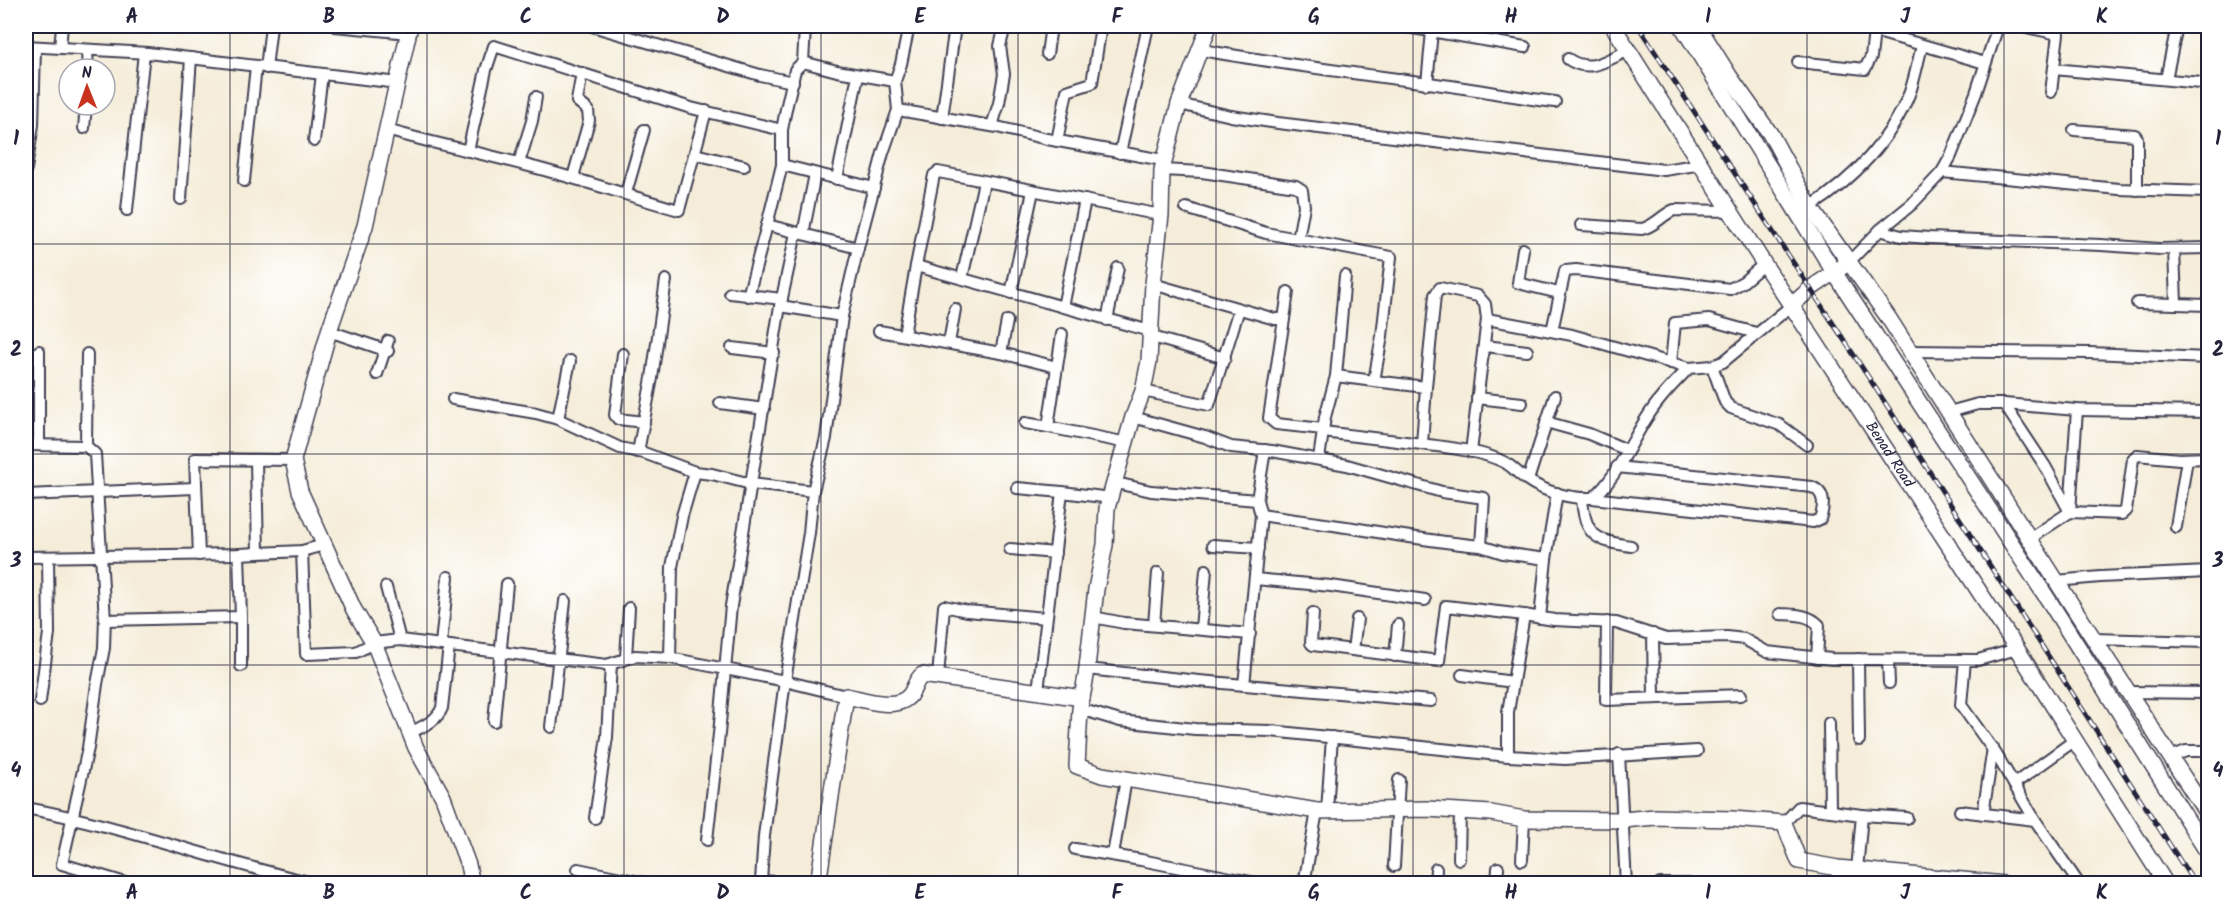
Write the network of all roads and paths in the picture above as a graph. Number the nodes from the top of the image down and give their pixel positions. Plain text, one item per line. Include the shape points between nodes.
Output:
1 (63, 26) edge
2 (271, 26) edge
3 (335, 26) edge
4 (592, 26) edge
5 (793, 26) edge
6 (909, 26) edge
7 (956, 26) edge
8 (1005, 26) edge
9 (1051, 26) edge
10 (1101, 26) edge
11 (1148, 26) edge
12 (1209, 26) edge
13 (1406, 26) edge
14 (1613, 26) edge
15 (1682, 26) edge
16 (1698, 26) edge
17 (1998, 26) edge
18 (2022, 26) edge
19 (2177, 26) edge
20 (805, 27) edge
21 (1873, 28) edge
22 (410, 29) edge
23 (2060, 30) edge
24 (1432, 31) junction
25 (30, 46) edge
26 (1922, 46) junction
27 (1525, 47) dead end
28 (60, 48) junction
29 (87, 50) junction
30 (1202, 50) junction
31 (1629, 50) junction
32 (144, 53) junction
33 (1047, 54) dead end
34 (87, 57) edge
35 (191, 58) junction
36 (1568, 59) dead end
37 (803, 62) junction
38 (1798, 62) dead end
39 (1985, 63) junction
40 (261, 67) junction
41 (2054, 69) junction
42 (582, 73) junction
43 (322, 74) junction
44 (858, 75) junction
45 (2166, 79) junction
46 (895, 81) junction
47 (793, 82) junction
48 (398, 83) junction
49 (2201, 83) dead end
50 (1426, 84) junction
51 (2051, 92) dead end
52 (536, 97) dead end
53 (1555, 102) dead end
54 (1179, 104) junction
55 (898, 110) junction
56 (706, 111) junction
57 (85, 117) edge
58 (942, 118) junction
59 (992, 126) junction
60 (84, 128) dead end
61 (387, 130) junction
62 (644, 130) dead end
63 (782, 130) junction
64 (2074, 130) dead end
65 (314, 141) dead end
66 (1057, 141) junction
67 (468, 151) junction
68 (1120, 153) junction
69 (695, 154) junction
70 (519, 163) junction
71 (1702, 164) junction
72 (782, 165) junction
73 (1163, 165) junction
74 (744, 166) dead end
75 (26, 169) edge
76 (1942, 172) junction
77 (815, 174) junction
78 (573, 177) junction
79 (837, 179) junction
80 (244, 181) dead end
81 (984, 182) junction
82 (874, 188) junction
83 (2137, 189) junction
84 (1033, 191) junction
85 (2208, 192) edge
86 (626, 194) junction
87 (180, 199) dead end
88 (1085, 200) junction
89 (1810, 207) junction
90 (1186, 208) dead end
91 (127, 210) dead end
92 (1731, 211) junction
93 (1161, 215) junction
94 (767, 225) junction
95 (1581, 225) dead end
96 (1880, 230) junction
97 (800, 233) junction
98 (1298, 239) junction
99 (858, 248) junction
100 (2208, 248) edge
101 (1523, 249) dead end
102 (2174, 249) junction
103 (1850, 262) junction
104 (1764, 264) junction
105 (916, 266) junction
106 (1118, 268) dead end
107 (1834, 272) junction
108 (1345, 276) dead end
109 (962, 278) junction
110 (666, 280) dead end
111 (1153, 284) junction
112 (1288, 291) dead end
113 (729, 293) dead end
114 (1011, 293) junction
115 (1559, 293) junction
116 (748, 296) junction
117 (781, 303) junction
118 (2137, 303) dead end
119 (2176, 304) junction
120 (2208, 305) edge
121 (1791, 306) junction
122 (1063, 307) junction
123 (955, 309) dead end
124 (1239, 309) junction
125 (842, 316) junction
126 (1284, 319) junction
127 (1487, 319) junction
128 (1107, 320) junction
129 (1007, 321) dead end
130 (329, 331) junction
131 (879, 331) dead end
132 (1552, 331) junction
133 (1150, 333) junction
134 (1756, 333) junction
135 (1062, 334) dead end
136 (904, 335) junction
137 (949, 343) junction
138 (1485, 346) junction
139 (732, 348) dead end
140 (39, 351) dead end
141 (1527, 351) dead end
142 (1910, 351) junction
143 (774, 353) junction
144 (1001, 353) junction
145 (87, 354) dead end
146 (623, 354) dead end
147 (1225, 358) junction
148 (2208, 358) edge
149 (570, 361) dead end
150 (1671, 363) junction
151 (1712, 366) junction
152 (1057, 367) junction
153 (1689, 368) junction
154 (377, 374) dead end
155 (1335, 376) junction
156 (1374, 381) junction
157 (1426, 387) junction
158 (1143, 391) junction
159 (1555, 396) dead end
160 (1477, 398) junction
161 (453, 399) dead end
162 (720, 403) dead end
163 (1522, 403) dead end
164 (2004, 404) junction
165 (764, 409) junction
166 (2078, 410) junction
167 (1949, 412) junction
168 (2208, 412) edge
169 (1133, 417) junction
170 (558, 419) junction
171 (644, 422) junction
172 (1546, 422) junction
173 (1024, 423) dead end
174 (1048, 427) junction
175 (1323, 431) junction
176 (1127, 443) junction
177 (1422, 444) junction
178 (26, 445) edge
179 (39, 445) junction
180 (1806, 445) dead end
181 (86, 446) junction
182 (1265, 450) junction
183 (1627, 450) junction
184 (638, 452) junction
185 (1471, 452) junction
186 (2208, 458) edge
187 (1318, 459) junction
188 (2187, 459) junction
189 (256, 460) junction
190 (293, 460) junction
191 (1617, 467) junction
192 (695, 472) junction
193 (1528, 480) junction
194 (1116, 483) junction
195 (751, 484) junction
196 (195, 488) junction
197 (1017, 488) dead end
198 (813, 491) junction
199 (1062, 492) junction
200 (98, 493) junction
201 (1557, 493) junction
202 (26, 495) edge
203 (1111, 498) junction
204 (1587, 498) junction
205 (1257, 500) junction
206 (2070, 512) junction
207 (1261, 515) junction
208 (2176, 527) dead end
209 (2030, 539) junction
210 (324, 545) junction
211 (1213, 545) dead end
212 (1481, 546) junction
213 (1631, 546) dead end
214 (1258, 548) junction
215 (1010, 549) dead end
216 (302, 551) junction
217 (1054, 553) junction
218 (239, 554) junction
219 (258, 554) junction
220 (198, 555) junction
221 (26, 557) edge
222 (48, 557) junction
223 (101, 557) junction
224 (1546, 559) junction
225 (1206, 570) dead end
226 (1158, 573) dead end
227 (2208, 573) edge
228 (448, 577) dead end
229 (1255, 579) junction
230 (2056, 581) junction
231 (507, 585) dead end
232 (386, 587) dead end
233 (1425, 600) dead end
234 (565, 601) dead end
235 (629, 609) dead end
236 (1313, 613) dead end
237 (1780, 614) dead end
238 (1524, 615) junction
239 (105, 616) junction
240 (241, 617) junction
241 (1093, 617) junction
242 (1046, 618) junction
243 (1540, 618) junction
244 (1357, 619) dead end
245 (1607, 622) junction
246 (1154, 625) junction
247 (1398, 625) dead end
248 (1201, 629) junction
249 (1250, 634) junction
250 (1653, 634) junction
251 (2093, 639) junction
252 (400, 640) junction
253 (2208, 642) edge
254 (374, 643) junction
255 (445, 645) junction
256 (2017, 649) junction
257 (1353, 650) junction
258 (501, 652) junction
259 (1395, 656) junction
260 (626, 657) junction
261 (670, 658) junction
262 (1817, 658) junction
263 (559, 659) junction
264 (1858, 659) junction
265 (1888, 660) junction
266 (1965, 660) junction
267 (610, 664) junction
268 (241, 666) dead end
269 (726, 668) junction
270 (1087, 669) junction
271 (1462, 675) dead end
272 (938, 677) junction
273 (785, 681) junction
274 (1513, 682) junction
275 (1889, 683) dead end
276 (1244, 685) junction
277 (1038, 691) junction
278 (2128, 692) junction
279 (2208, 693) edge
280 (1741, 695) dead end
281 (846, 696) junction
282 (1654, 698) junction
283 (40, 701) dead end
284 (1431, 701) dead end
285 (1081, 704) junction
286 (494, 721) dead end
287 (1829, 723) dead end
288 (552, 727) dead end
289 (410, 733) junction
290 (1332, 737) junction
291 (1859, 740) dead end
292 (2075, 740) junction
293 (1993, 748) junction
294 (1697, 751) dead end
295 (2208, 751) edge
296 (1619, 754) junction
297 (1508, 756) junction
298 (2171, 757) junction
299 (1126, 779) junction
300 (1399, 780) dead end
301 (2014, 784) junction
302 (26, 808) edge
303 (1396, 810) junction
304 (1322, 811) junction
305 (1460, 811) junction
306 (1830, 811) junction
307 (1960, 811) dead end
308 (1983, 814) junction
309 (1862, 815) junction
310 (2208, 815) edge
311 (72, 816) junction
312 (595, 818) dead end
313 (1907, 818) dead end
314 (1524, 819) junction
315 (1623, 820) junction
316 (2035, 820) junction
317 (1784, 823) junction
318 (707, 840) dead end
319 (1075, 849) dead end
320 (2208, 853) edge
321 (1113, 855) junction
322 (1459, 859) dead end
323 (1522, 860) dead end
324 (1394, 866) dead end
325 (1498, 868) dead end
326 (578, 869) dead end
327 (1436, 869) dead end
328 (1857, 870) junction
329 (1837, 876) edge
330 (271, 879) edge
331 (760, 882) edge
332 (1304, 882) edge
333 (129, 884) edge
334 (317, 884) edge
335 (472, 884) edge
336 (649, 884) edge
337 (808, 884) edge
338 (818, 884) edge
339 (1261, 884) edge
340 (1327, 884) edge
341 (1435, 884) edge
342 (1497, 884) edge
343 (1626, 884) edge
344 (1660, 884) edge
345 (1689, 884) edge
346 (2004, 884) edge
347 (2079, 884) edge
348 (2166, 884) edge

1 - 28 street
2 - 40 street
3 - 22 street
4 - 47 street
5 - 20 street
6 - 46 street
7 - 58 street
8 - 59 street via 1000,46 1004,74
9 - 33 street
10 - 66 street via 1092,83 1067,91
11 - 68 street
12 - 30 street
13 - 24 street
14 - 31 street, Benad Road
15 - 107 street
16 - 89 street via 1771,135
17 - 39 street
18 - 23 street
19 - 45 street
20 - 37 street
21 - 26 street
21 - 38 street via 1871,57 1865,69
22 - 48 street
23 - 41 street
24 - 27 street
24 - 50 street
25 - 28 street
25 - 75 street via 33,125
26 - 39 street
26 - 89 street via 1910,91 1883,140 1859,167
28 - 29 street
29 - 32 street
29 - 34 street
30 - 50 street
30 - 54 street
31 - 36 street via 1586,67
31 - 71 street, Benad Road
32 - 35 street
32 - 91 street
35 - 40 street
35 - 87 street
37 - 44 street
37 - 47 street via 795,70
39 - 76 street
40 - 43 street
40 - 80 street
41 - 45 street
41 - 51 street
42 - 56 street
42 - 67 street via 494,46
42 - 78 street via 576,96 588,110 589,122
43 - 48 street
43 - 65 street
44 - 46 street
44 - 79 street
45 - 49 street
46 - 55 street
47 - 63 street
48 - 61 street
50 - 53 street
52 - 70 street
54 - 71 street via 1278,123 1664,170
54 - 73 street
55 - 58 street
55 - 82 street
56 - 63 street
56 - 69 street
57 - 60 street
58 - 59 street
59 - 66 street
61 - 67 street
61 - 130 street via 364,226
62 - 86 street
63 - 72 street
64 - 83 street via 2135,135
66 - 68 street
67 - 70 street
68 - 73 street
69 - 74 street
69 - 86 street via 679,210
70 - 78 street
71 - 92 street, Benad Road
72 - 77 street
72 - 94 street
73 - 93 street
73 - 98 street via 1296,186 1302,190 1304,206
76 - 83 street
76 - 96 street
77 - 79 street
77 - 97 street
78 - 86 street
79 - 82 street
81 - 84 street
81 - 105 street via 936,173
81 - 109 street
82 - 99 street
83 - 85 street
84 - 88 street
84 - 114 street
88 - 93 street
88 - 122 street
89 - 103 street
90 - 98 street
92 - 95 street via 1674,210 1642,229
92 - 104 street, Benad Road
93 - 111 street
94 - 97 street
94 - 116 street
96 - 102 street via 1921,238
96 - 103 street
97 - 99 street
97 - 117 street
98 - 156 street via 1391,257
99 - 125 street
100 - 102 street
101 - 115 street via 1518,283
102 - 119 street
103 - 107 street
103 - 142 street
104 - 115 street via 1730,289 1569,270 1563,274
104 - 121 street, Benad Road
105 - 109 street
105 - 136 street
106 - 128 street
107 - 121 street
107 - 320 street
108 - 155 street
109 - 114 street
110 - 171 street
111 - 124 street
111 - 133 street
112 - 126 street
113 - 116 street
114 - 122 street
115 - 132 street
116 - 117 street
117 - 125 street
117 - 143 street
118 - 119 street
119 - 120 street
121 - 134 street
121 - 256 street, Benad Road
122 - 128 street
123 - 137 street
124 - 126 street
124 - 147 street
125 - 198 street via 826,438
126 - 175 street via 1269,418 1276,424
127 - 132 street
127 - 138 street
127 - 157 street via 1485,304 1478,296 1440,288 1434,296
128 - 133 street
129 - 144 street
130 - 154 street via 387,348
130 - 190 street
131 - 136 street
132 - 150 street
133 - 147 street
133 - 158 street
134 - 150 street via 1709,320 1675,323
134 - 151 street via 1723,362
135 - 152 street
136 - 137 street
137 - 144 street
138 - 141 street
138 - 160 street
139 - 143 street
140 - 179 street
142 - 148 street
142 - 167 street
143 - 165 street
144 - 152 street
145 - 181 street
146 - 171 street via 615,415
147 - 158 street via 1209,405
149 - 170 street
150 - 153 street
151 - 153 street
151 - 180 street via 1731,408 1780,425
152 - 174 street
153 - 183 street via 1651,411
155 - 156 street
155 - 175 street
156 - 157 street
157 - 177 street
158 - 169 street
159 - 172 street
160 - 163 street
160 - 185 street
161 - 170 street
162 - 165 street
164 - 166 street
164 - 167 street via 1978,404
164 - 206 street
165 - 195 street
166 - 168 street
166 - 206 street
167 - 209 street
169 - 176 street
169 - 182 street via 1232,447
170 - 184 street via 620,448
171 - 184 street
172 - 183 street
172 - 193 street
173 - 174 street
174 - 176 street
175 - 177 street
175 - 187 street
176 - 194 street
177 - 185 street
178 - 179 street
179 - 181 street
181 - 200 street via 95,454
182 - 187 street
182 - 205 street
183 - 191 street
184 - 192 street
185 - 193 street via 1506,463
186 - 188 street
187 - 212 street via 1442,492 1484,498
188 - 206 street via 2137,455 2122,514
188 - 208 street
189 - 190 street
189 - 196 street via 195,459
189 - 219 street
190 - 210 street via 300,491
191 - 204 street via 1603,489
191 - 204 street via 1812,487 1818,490 1824,508 1820,519 1813,522
192 - 195 street
192 - 261 street via 672,567
193 - 201 street
194 - 203 street
194 - 205 street via 1151,491
195 - 198 street
195 - 269 street via 731,606
196 - 200 street
196 - 220 street
197 - 199 street
198 - 273 street
199 - 203 street
199 - 217 street
200 - 202 street
200 - 223 street
201 - 204 street
201 - 224 street
203 - 241 street
204 - 213 street via 1584,515 1597,538
205 - 207 street
206 - 209 street
207 - 212 street
207 - 214 street
209 - 230 street
210 - 216 street
210 - 254 street
211 - 214 street
212 - 224 street
214 - 229 street
215 - 217 street
216 - 219 street
216 - 254 street via 306,654 356,652
217 - 242 street
218 - 219 street
218 - 220 street
218 - 240 street
220 - 223 street
221 - 222 street
222 - 223 street
222 - 283 street via 49,633
223 - 239 street
224 - 243 street
225 - 248 street
226 - 246 street
227 - 230 street
228 - 255 street
229 - 233 street
229 - 249 street
230 - 251 street
231 - 258 street
232 - 252 street
234 - 263 street
235 - 260 street
236 - 257 street via 1311,644
237 - 262 street via 1809,617 1819,625
238 - 243 street
238 - 259 street via 1446,606 1439,661
238 - 274 street
239 - 240 street via 105,620
239 - 311 street via 104,648 88,748
240 - 268 street
241 - 246 street
241 - 270 street
242 - 272 street via 944,606
242 - 277 street
243 - 245 street
244 - 257 street
245 - 250 street
245 - 282 street via 1606,700
246 - 248 street
247 - 259 street
248 - 249 street
249 - 276 street
250 - 262 street via 1666,639 1744,639 1767,652
250 - 282 street
251 - 253 street
251 - 278 street
252 - 254 street
252 - 255 street
254 - 289 street
255 - 258 street
255 - 289 street via 442,708 436,719
256 - 266 street
256 - 292 street, Benad Road
257 - 259 street
258 - 263 street
258 - 286 street
260 - 261 street
260 - 267 street
261 - 269 street
262 - 264 street
263 - 267 street
263 - 288 street
264 - 265 street
264 - 291 street
265 - 266 street
265 - 275 street
266 - 293 street via 1961,705
267 - 312 street via 608,736
269 - 273 street
269 - 318 street
270 - 276 street
270 - 285 street
271 - 274 street
272 - 277 street
272 - 281 street via 922,675 911,694 891,704
273 - 281 street
273 - 331 street
274 - 297 street
276 - 284 street
277 - 285 street
278 - 279 street
278 - 298 street
280 - 282 street
281 - 338 street
285 - 290 street via 1120,721
285 - 299 street via 1077,766
287 - 306 street
289 - 335 street via 443,797
290 - 297 street
290 - 304 street
292 - 301 street
292 - 348 street, Benad Road
293 - 301 street
293 - 308 street
294 - 296 street
295 - 298 street via 2186,751
296 - 297 street via 1565,759
296 - 315 street
298 - 310 street
299 - 304 street
299 - 321 street
300 - 303 street
301 - 316 street
302 - 311 street
303 - 304 street
303 - 305 street
303 - 324 street
304 - 332 street
305 - 314 street
305 - 322 street
306 - 309 street
306 - 317 street via 1799,807
307 - 308 street
308 - 316 street
309 - 313 street
309 - 328 street
311 - 330 street
311 - 333 street via 62,864
314 - 315 street
314 - 323 street
315 - 317 street via 1654,817
315 - 343 street
316 - 347 street
317 - 329 street via 1799,861
319 - 321 street
321 - 339 street
325 - 342 street
326 - 336 street
327 - 341 street
328 - 329 street
328 - 346 street
330 - 334 street
331 - 337 street
332 - 340 street
344 - 345 street

